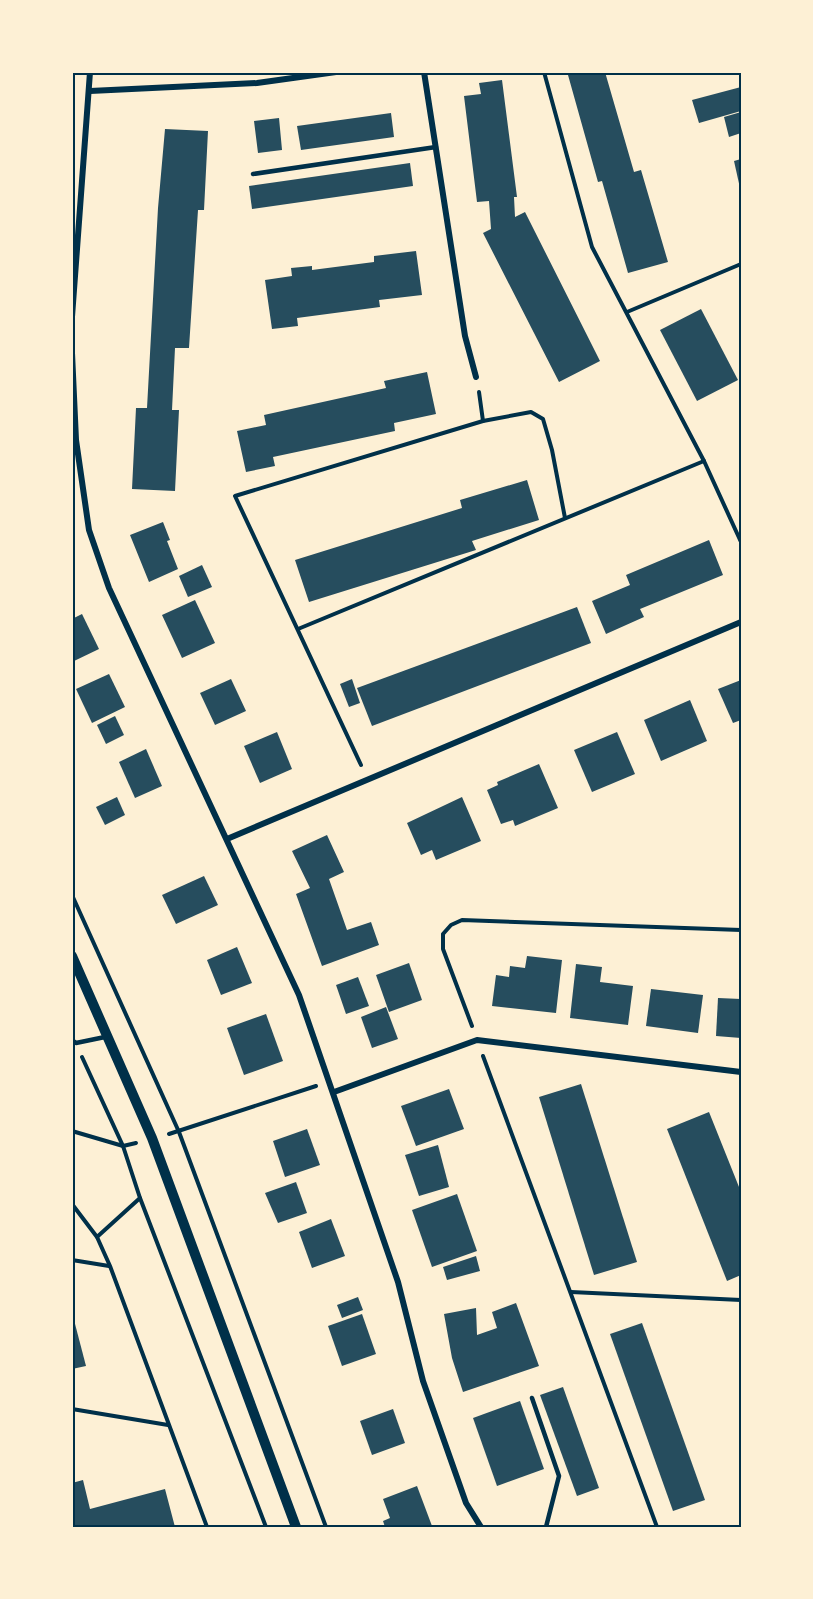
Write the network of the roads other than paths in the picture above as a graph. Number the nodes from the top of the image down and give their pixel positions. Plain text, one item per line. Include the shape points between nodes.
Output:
1 (90, 72) edge
2 (336, 72) edge
3 (424, 72) edge
4 (90, 91) junction
5 (436, 147) junction
6 (253, 174) dead end
7 (72, 317) edge
8 (72, 353) edge
9 (477, 376) road end
10 (741, 622) edge
11 (227, 840) junction
12 (72, 956) edge
13 (108, 1036) junction
14 (74, 1042) edge
15 (741, 1072) edge
16 (334, 1092) junction
17 (532, 1398) dead end
18 (296, 1527) edge
19 (481, 1527) edge
20 (546, 1527) edge

1 - 4 street
2 - 4 street via 257,83
3 - 5 street
4 - 7 street
5 - 6 lane
5 - 9 street via 465,336
8 - 11 street via 76,440 89,530 110,588
10 - 11 street
11 - 16 street via 299,995
12 - 13 street
13 - 14 lane
13 - 18 street via 152,1138
15 - 16 street via 477,1040
16 - 19 street via 398,1282 423,1380 466,1503
17 - 20 lane via 559,1476

